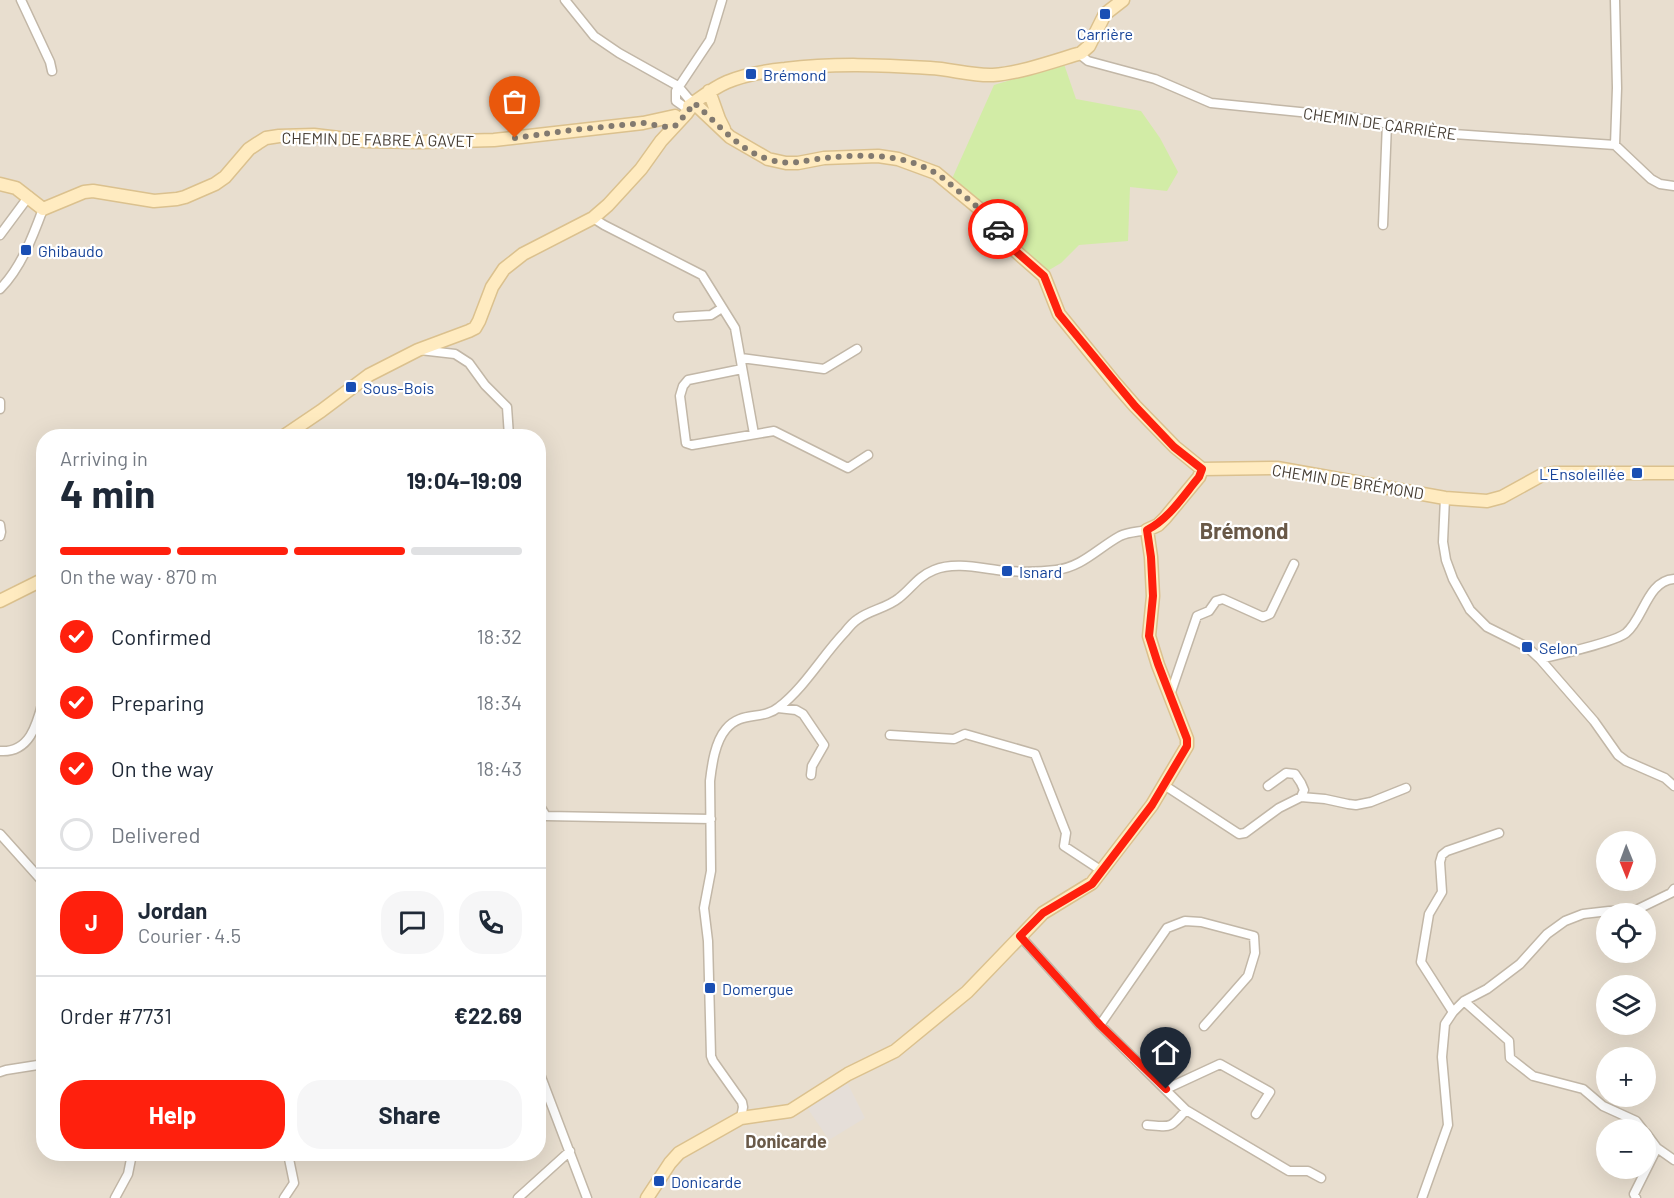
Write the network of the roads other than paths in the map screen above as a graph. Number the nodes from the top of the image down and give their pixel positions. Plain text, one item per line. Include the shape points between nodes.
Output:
1 (21, 0) edge
2 (566, 0) edge
3 (722, 0) edge
4 (1123, 0) edge
5 (1615, 0) edge
6 (1082, 53) junction
7 (52, 71) dead end
8 (678, 86) junction
9 (710, 91) junction
10 (681, 115) junction
11 (1387, 123) junction
12 (730, 137) junction
13 (1615, 145) junction
14 (0, 184) edge
15 (1674, 186) edge
16 (28, 196) junction
17 (43, 208) junction
18 (592, 218) junction
19 (1383, 225) dead end
20 (0, 236) edge
21 (0, 289) edge
22 (722, 308) junction
23 (678, 317) dead end
24 (857, 348) dead end
25 (418, 350) junction
26 (741, 358) junction
27 (742, 369) junction
28 (0, 402) edge
29 (0, 410) edge
30 (294, 429) edge
31 (509, 429) edge
32 (754, 434) junction
33 (868, 455) dead end
34 (1202, 469) junction
35 (1674, 473) edge
36 (1445, 498) junction
37 (0, 525) edge
38 (1147, 530) junction
39 (0, 536) edge
40 (1294, 564) dead end
41 (1674, 579) edge
42 (36, 583) edge
43 (0, 601) edge
44 (1540, 659) junction
45 (1170, 695) junction
46 (778, 708) junction
47 (36, 726) edge
48 (890, 735) dead end
49 (0, 751) edge
50 (811, 776) dead end
51 (1164, 785) junction
52 (1268, 786) dead end
53 (1674, 786) edge
54 (1406, 788) dead end
55 (1301, 797) junction
56 (546, 816) edge
57 (711, 819) junction
58 (1498, 832) dead end
59 (0, 834) edge
60 (1102, 871) junction
61 (36, 875) edge
62 (1674, 889) edge
63 (1020, 936) junction
64 (1464, 1001) junction
65 (1453, 1012) junction
66 (1100, 1025) junction
67 (1204, 1026) dead end
68 (36, 1065) edge
69 (0, 1072) edge
70 (1166, 1089) junction
71 (546, 1090) edge
72 (1186, 1110) junction
73 (1256, 1114) dead end
74 (741, 1118) junction
75 (1632, 1119) edge
76 (1147, 1125) dead end
77 (1657, 1148) joint
78 (570, 1151) junction
79 (1674, 1160) edge
80 (131, 1161) edge
81 (289, 1161) edge
82 (1321, 1178) dead end
83 (115, 1198) edge
84 (284, 1198) edge
85 (518, 1198) edge
86 (587, 1198) edge
87 (647, 1198) edge
88 (1422, 1198) edge
89 (1636, 1198) edge

1 - 7 street
2 - 8 street via 594,36
3 - 8 street via 710,40
4 - 6 street via 1105,14
5 - 13 street
6 - 9 street via 992,75 932,68 807,66 751,74
6 - 11 street, CHEMIN DE CARRIÈRE via 1088,61 1155,79 1211,103
8 - 10 street via 688,98
9 - 10 street
9 - 12 street
10 - 12 street
10 - 17 street, CHEMIN DE FABRE À GAVET via 643,123 462,141 279,136 258,143 225,177 185,197 154,201 93,191
10 - 18 street via 626,187
11 - 13 street, CHEMIN DE CARRIÈRE via 1439,133
11 - 19 street
12 - 34 street via 768,159 786,163 878,156 906,161 936,173 988,216 1011,247 1044,276 1059,314 1128,399 1174,447
13 - 15 street via 1651,179
14 - 16 street
16 - 17 street
16 - 20 street
17 - 21 street via 31,241
18 - 22 street via 702,275
18 - 25 street via 513,260 492,287 475,327
22 - 23 street via 711,315
22 - 26 street via 735,328
24 - 26 street via 824,369
25 - 30 street via 369,375
25 - 31 street via 456,354 469,363 507,407
26 - 27 street
27 - 32 street
27 - 32 street via 688,380 680,396 684,438 692,445
28 - 29 street
32 - 33 street via 774,430 848,468
34 - 36 street, CHEMIN DE BRÉMOND via 1277,468
34 - 38 street via 1165,518
35 - 36 street, CHEMIN DE BRÉMOND via 1555,473 1542,475 1495,500
36 - 44 street via 1446,560 1470,610 1487,627
37 - 39 street
38 - 45 street via 1153,596 1149,636
38 - 46 street via 1128,533 1078,564 1056,570 1007,571 960,566 921,576 897,600 857,619
40 - 45 street via 1270,614 1263,617 1223,599 1197,616
41 - 44 street via 1662,581 1625,634
42 - 43 street
44 - 53 street via 1618,755
45 - 51 street via 1187,746
46 - 50 street via 803,714 824,745
46 - 57 street via 741,718 725,730 712,766
47 - 49 street via 21,745 8,752
48 - 60 street via 954,739 965,734 1035,754 1066,833 1064,846
51 - 55 street via 1239,834
51 - 60 street
52 - 55 street via 1286,773 1295,774 1304,790
54 - 55 street via 1356,805
56 - 57 street
57 - 74 street via 711,871 704,908 711,1052 713,1061 742,1102
58 - 65 street via 1447,851 1440,862 1442,892 1429,914 1421,962
59 - 61 street
60 - 63 street via 1092,884 1043,913
62 - 64 street via 1636,910 1582,914 1565,921 1520,964
63 - 66 street
63 - 74 street via 967,992 895,1051 848,1074 790,1111
64 - 65 street
64 - 75 street via 1509,1041 1510,1058 1533,1076 1583,1089 1603,1106
65 - 88 street via 1445,1024 1442,1057 1448,1125
66 - 67 street via 1167,928 1185,921 1254,936 1255,953 1248,976
66 - 70 street
68 - 69 street
70 - 72 street
70 - 73 street via 1220,1065 1270,1092
71 - 78 street
72 - 76 street via 1168,1127
72 - 82 street via 1289,1171 1308,1171
74 - 87 street via 675,1157
77 - 79 street
77 - 89 street via 1634,1194
78 - 85 street
78 - 86 street
80 - 83 street
81 - 84 street via 294,1183

